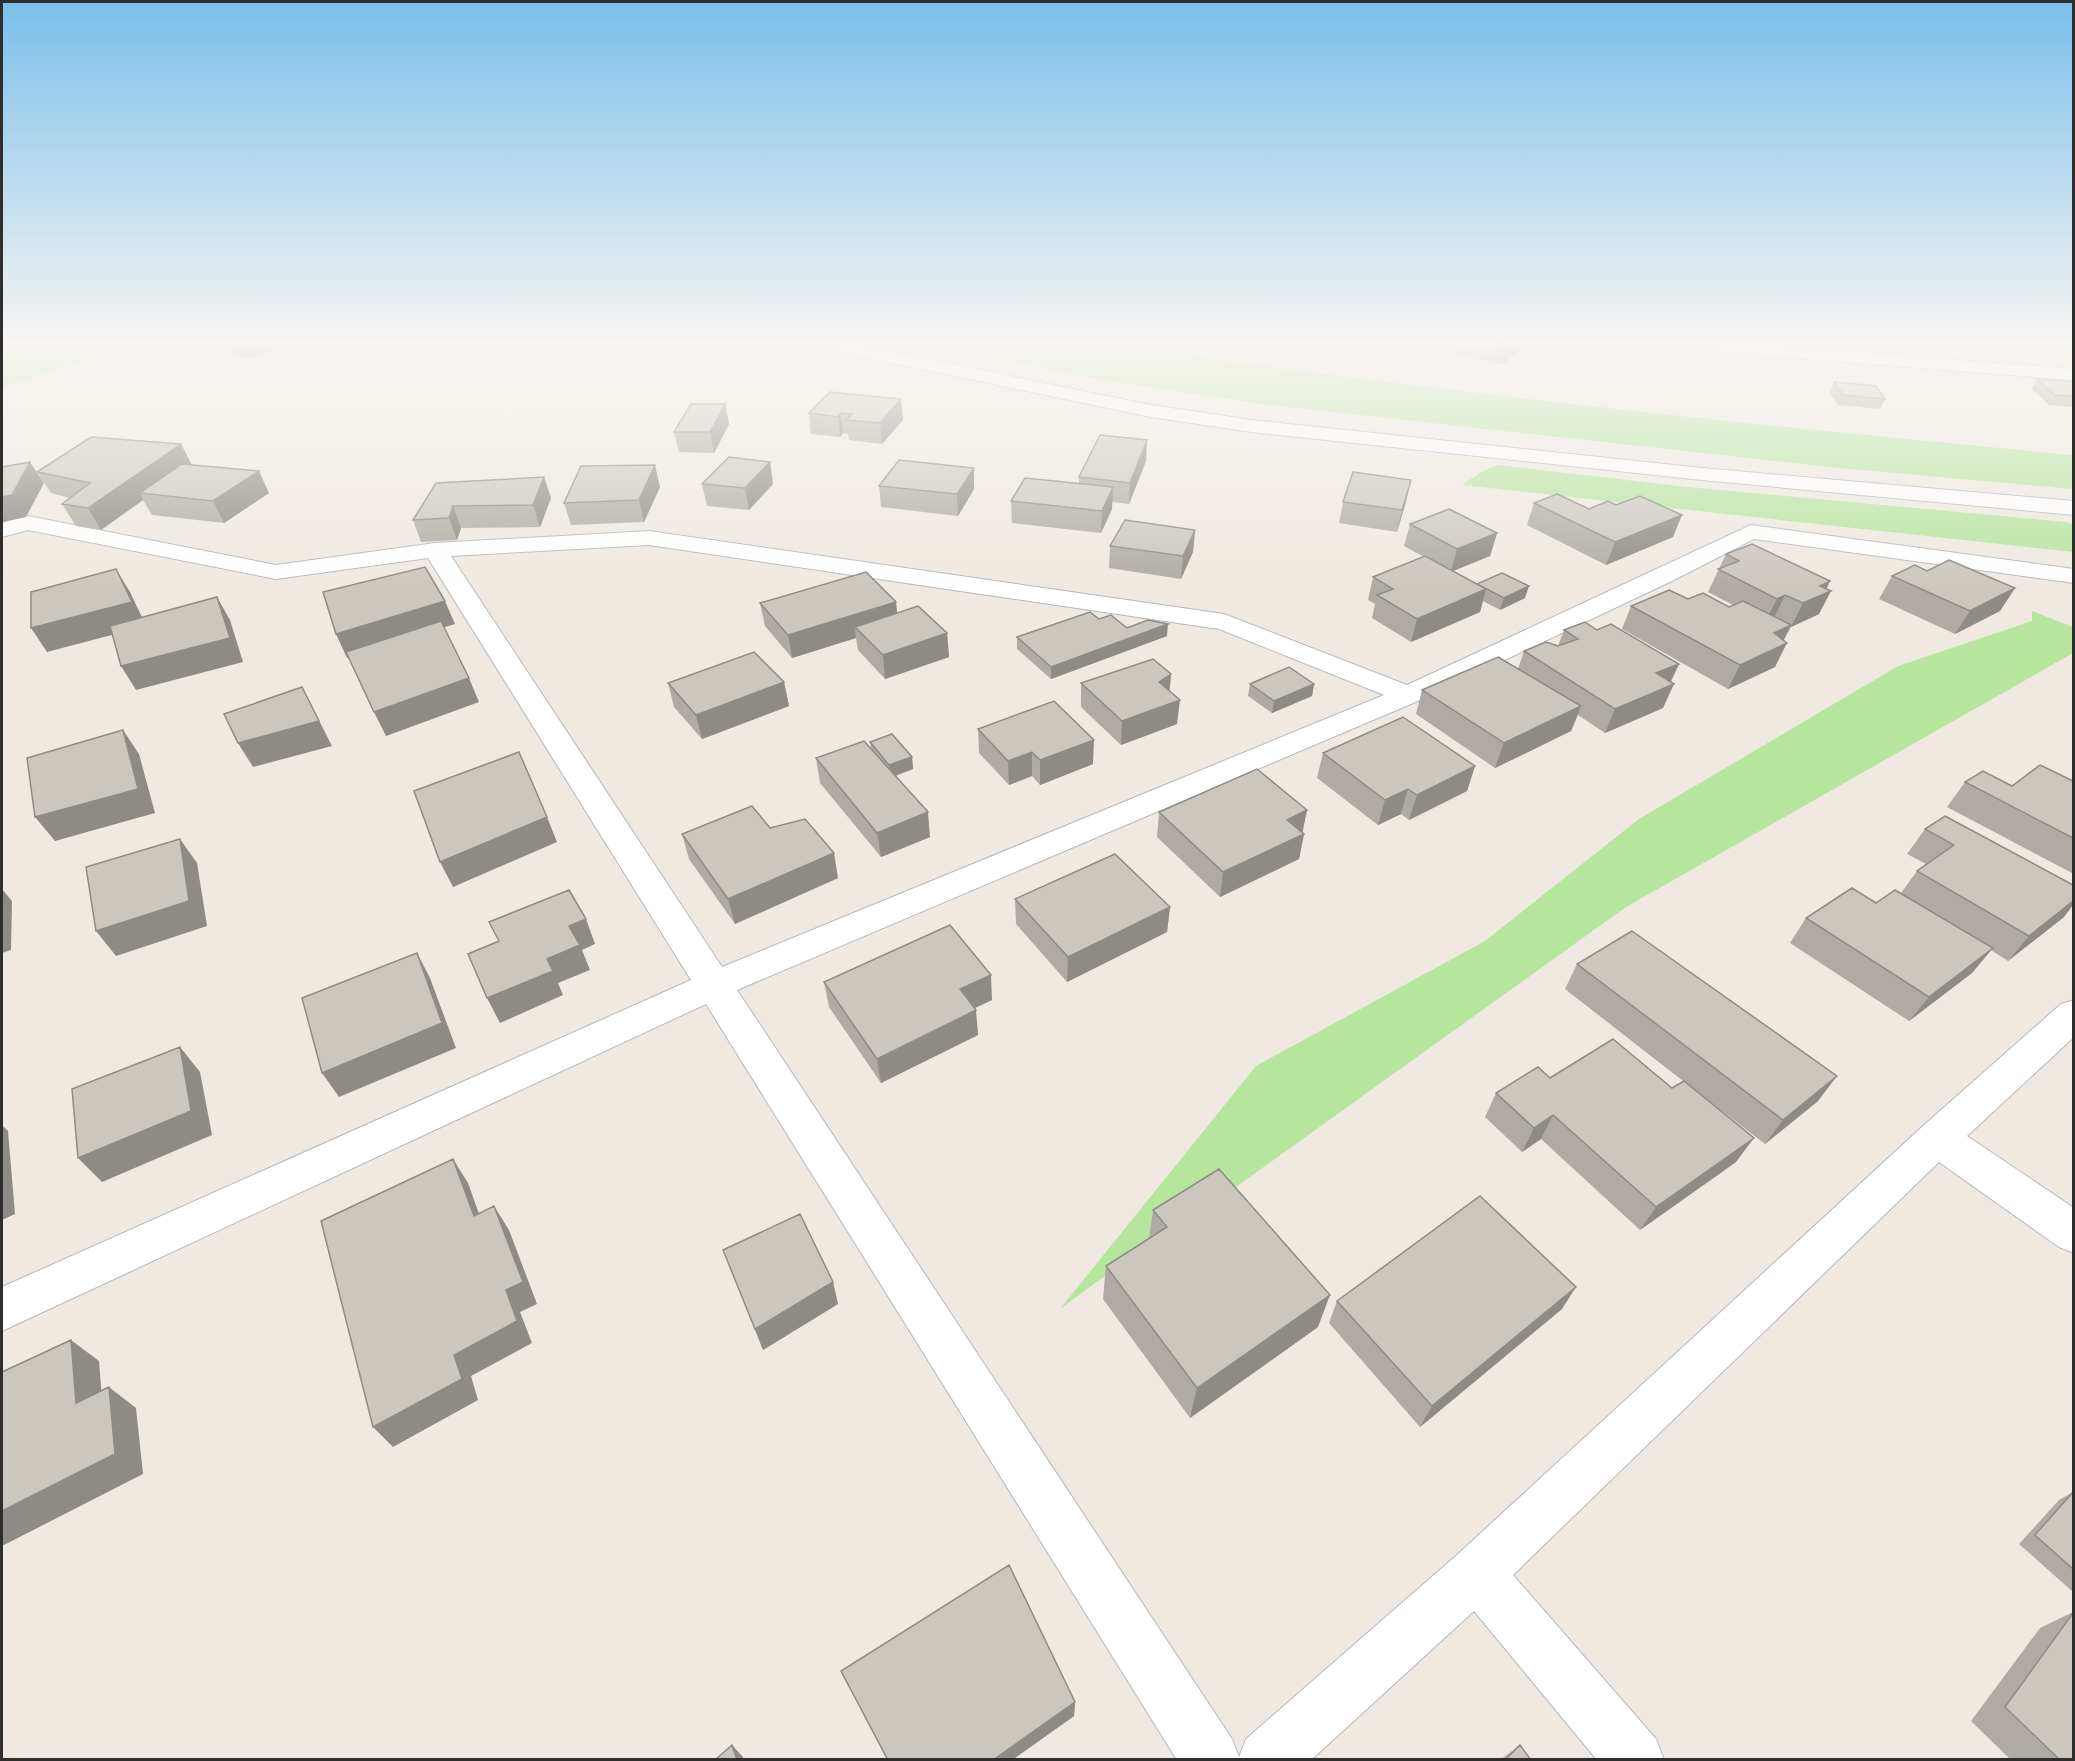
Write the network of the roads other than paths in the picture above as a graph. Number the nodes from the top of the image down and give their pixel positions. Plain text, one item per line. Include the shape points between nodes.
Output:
1 (1251, 425) edge
2 (2073, 508) edge
3 (2, 530) edge
4 (435, 550) junction
5 (2073, 576) edge
6 (1408, 695) junction
7 (714, 985) junction
8 (2073, 1014) edge
9 (1936, 1138) junction
10 (2073, 1233) edge
11 (2, 1309) edge
12 (1477, 1573) junction
13 (1211, 1760) edge
14 (1267, 1760) edge
15 (1635, 1760) edge

1 - 2 street via 1702,474
3 - 4 street via 28,523 276,573
4 - 6 street via 649,538 1213,620
4 - 7 street
5 - 6 street via 1751,532
6 - 7 street
7 - 11 street
7 - 13 street
8 - 9 street
9 - 10 street
9 - 12 street
12 - 14 street
12 - 15 street

